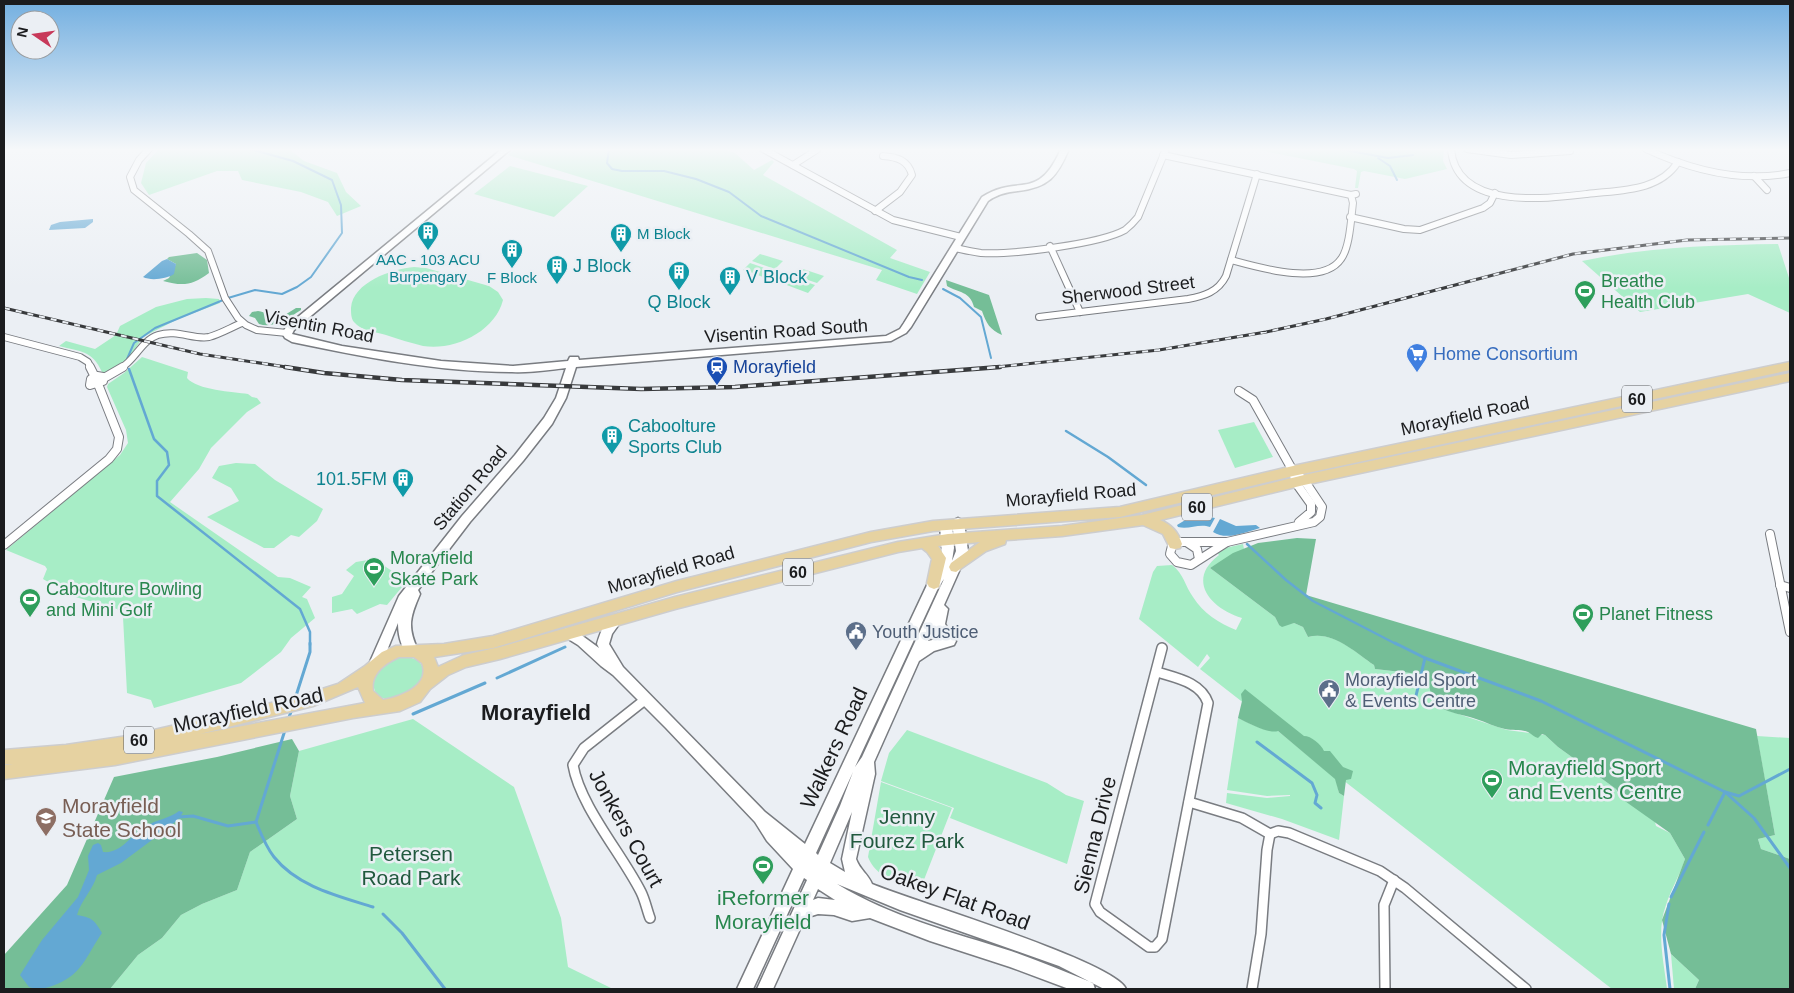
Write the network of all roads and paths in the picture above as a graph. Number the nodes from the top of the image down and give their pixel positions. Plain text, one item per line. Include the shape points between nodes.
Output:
1 (141, 195) edge
2 (451, 195) edge
3 (847, 195) edge
4 (896, 195) edge
5 (989, 195) edge
6 (1146, 195) edge
7 (1251, 195) edge
8 (1354, 195) edge
9 (1494, 195) edge
10 (1502, 195) edge
11 (1571, 195) edge
12 (875, 211) junction
13 (1350, 217) junction
14 (961, 237) junction
15 (1050, 246) junction
16 (955, 248) junction
17 (1231, 260) junction
18 (1080, 312) junction
19 (1039, 317) dead end
20 (242, 323) junction
21 (287, 333) junction
22 (4, 337) edge
23 (577, 362) junction
24 (1790, 366) edge
25 (1790, 377) edge
26 (96, 381) junction
27 (1239, 391) dead end
28 (1297, 478) junction
29 (1142, 520) junction
30 (952, 523) junction
31 (1010, 534) junction
32 (1770, 534) dead end
33 (954, 538) junction
34 (922, 542) junction
35 (1226, 542) junction
36 (1180, 543) junction
37 (4, 545) edge
38 (1199, 559) junction
39 (956, 567) junction
40 (934, 583) junction
41 (1780, 585) junction
42 (1790, 588) edge
43 (946, 590) junction
44 (616, 620) junction
45 (1790, 632) edge
46 (569, 633) junction
47 (1162, 648) dead end
48 (414, 650) junction
49 (914, 660) junction
50 (373, 667) junction
51 (618, 671) junction
52 (1157, 672) junction
53 (427, 684) junction
54 (646, 699) junction
55 (382, 707) junction
56 (4, 757) edge
57 (867, 762) junction
58 (4, 772) edge
59 (1189, 802) junction
60 (1270, 834) junction
61 (804, 862) junction
62 (818, 872) junction
63 (1394, 880) junction
64 (868, 888) junction
65 (869, 911) junction
66 (800, 912) junction
67 (650, 918) dead end
68 (745, 989) edge
69 (765, 989) edge
70 (1087, 989) edge
71 (1118, 989) edge
72 (1252, 989) edge
73 (1385, 989) edge
74 (1526, 989) edge

1 - 20 street, Visentin Road via 208,250 227,304
2 - 21 main road
3 - 12 street
4 - 12 street
5 - 14 main road
6 - 15 street via 1130,227 1109,237
7 - 17 street, Sherwood Street
8 - 13 street
9 - 13 street via 1483,208 1424,229 1404,229
10 - 11 street via 1532,198
12 - 14 street via 893,220
13 - 17 street via 1343,256 1330,268 1298,274
14 - 16 main road
15 - 16 street via 986,253
15 - 18 street
16 - 23 main road, Visentin Road South via 908,326 896,336 877,341
17 - 18 street, Sherwood Street via 1223,284 1203,296
18 - 19 street, Sherwood Street
20 - 21 street, Visentin Road via 266,333
20 - 26 street via 208,337 174,332 157,336 146,342 128,364
21 - 23 main road, Visentin Road via 292,339 342,349 460,366 514,369
22 - 26 street via 80,357 88,362
23 - 48 main road, Station Road via 569,398 552,428 415,592 403,630 406,641
23 - 50 main road, Station Road via 561,398 540,432 403,600
24 - 28 main road, Morayfield Road / 60
25 - 28 main road, Morayfield Road / 60
26 - 37 street via 118,437 118,450
27 - 28 street via 1253,400
28 - 29 main road, Morayfield Road / 60
28 - 30 main road, Morayfield Road / 60 via 1120,512
28 - 35 street via 1311,504 1308,517 1290,526
29 - 31 main road, Morayfield Road / 60
29 - 36 main road via 1163,526
30 - 33 main road, Walkers Road
30 - 48 main road, Morayfield Road / 60 via 893,532 705,579 483,643 442,650
31 - 33 main road, Morayfield Road / 60
31 - 39 main road via 974,551
32 - 41 street
33 - 34 main road, Morayfield Road / 60
33 - 39 main road, Walkers Road via 962,551
33 - 40 main road, Walkers Road via 941,575
34 - 40 main road via 939,558
34 - 44 main road, Morayfield Road / 60
35 - 36 street
35 - 38 street
36 - 38 street via 1197,549
36 - 38 street via 1170,552 1177,562 1191,565
39 - 43 main road, Walkers Road
40 - 61 main road, Walkers Road
41 - 42 street
41 - 45 street
43 - 49 main road, Walkers Road
43 - 49 main road via 939,625 950,641 930,646
44 - 46 main road, Morayfield Road / 60
44 - 51 main road, Oakey Flat Road via 604,636 603,644
46 - 51 main road, Oakey Flat Road via 582,640 606,665
46 - 53 main road, Morayfield Road / 60 via 464,661 443,671
47 - 52 street, Sienna Drive
48 - 50 main road, 60 via 396,652
48 - 53 main road via 430,663
49 - 57 main road, Walkers Road
50 - 55 main road via 366,678 365,692
50 - 56 main road, Morayfield Road / 60 via 354,683 316,699 192,730 52,754
51 - 54 main road, Oakey Flat Road
52 - 59 street, Sienna Drive via 1188,683 1207,697
52 - 59 street, Sienna Drive via 1095,904 1100,912 1149,947 1155,947 1162,939
53 - 55 main road, 60 via 408,701
54 - 61 main road, Oakey Flat Road via 760,817 766,831
54 - 67 street, Jonkers Court via 584,748 573,765 598,821 642,893
55 - 58 main road, Morayfield Road / 60 via 114,758
57 - 62 main road, Walkers Road
57 - 64 main road via 868,774 849,859 853,873
59 - 60 street via 1252,822
60 - 63 street via 1278,831 1289,834 1368,865
60 - 72 street via 1266,850 1261,934
61 - 62 main road, Oakey Flat Road
61 - 68 main road, Walkers Road
62 - 64 main road, Oakey Flat Road
62 - 65 main road, Oakey Flat Road
62 - 66 main road, Walkers Road
63 - 73 street via 1384,905
63 - 74 street
64 - 71 main road, Oakey Flat Road via 915,908 1070,962
65 - 66 main road via 852,913 818,906
65 - 70 main road, Oakey Flat Road via 1044,970
66 - 69 main road, Walkers Road

